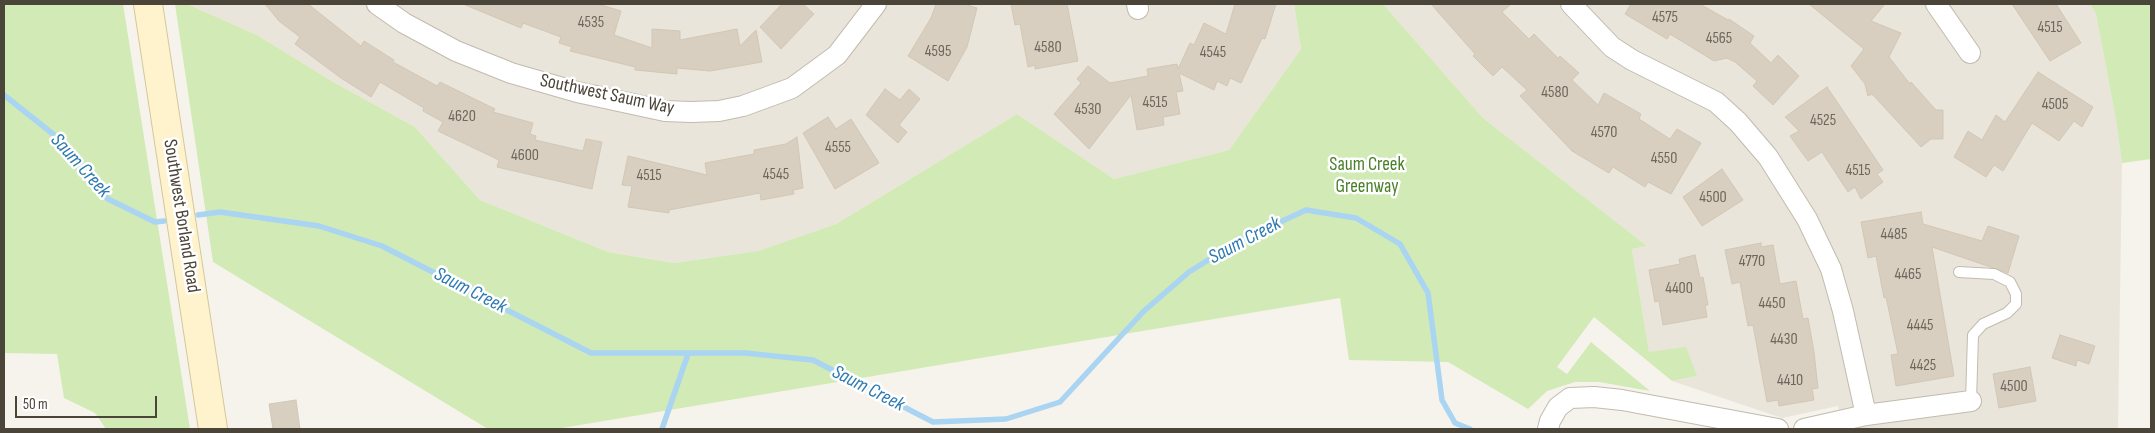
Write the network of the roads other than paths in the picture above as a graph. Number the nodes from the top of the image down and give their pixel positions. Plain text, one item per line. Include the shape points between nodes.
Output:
1 (148, 4) edge
2 (376, 4) edge
3 (876, 4) edge
4 (1571, 4) edge
5 (1936, 4) edge
6 (1970, 53) dead end
7 (1959, 272) dead end
8 (1971, 402) joint
9 (1866, 416) junction
10 (213, 429) edge
11 (1548, 429) edge
12 (1778, 429) edge
13 (1804, 429) edge

1 - 10 main road, Southwest Borland Road
2 - 3 street, Southwest Saum Way via 448,46 511,73 665,111 691,112 743,106 792,88 837,55
4 - 9 street via 1612,47 1716,102 1768,157 1807,219 1831,269
5 - 6 street
7 - 8 lane via 1994,274 2010,282 2016,294 2016,304 2007,313 1984,324 1973,335
8 - 9 street
9 - 13 street
11 - 12 street via 1558,407 1570,398 1594,397

